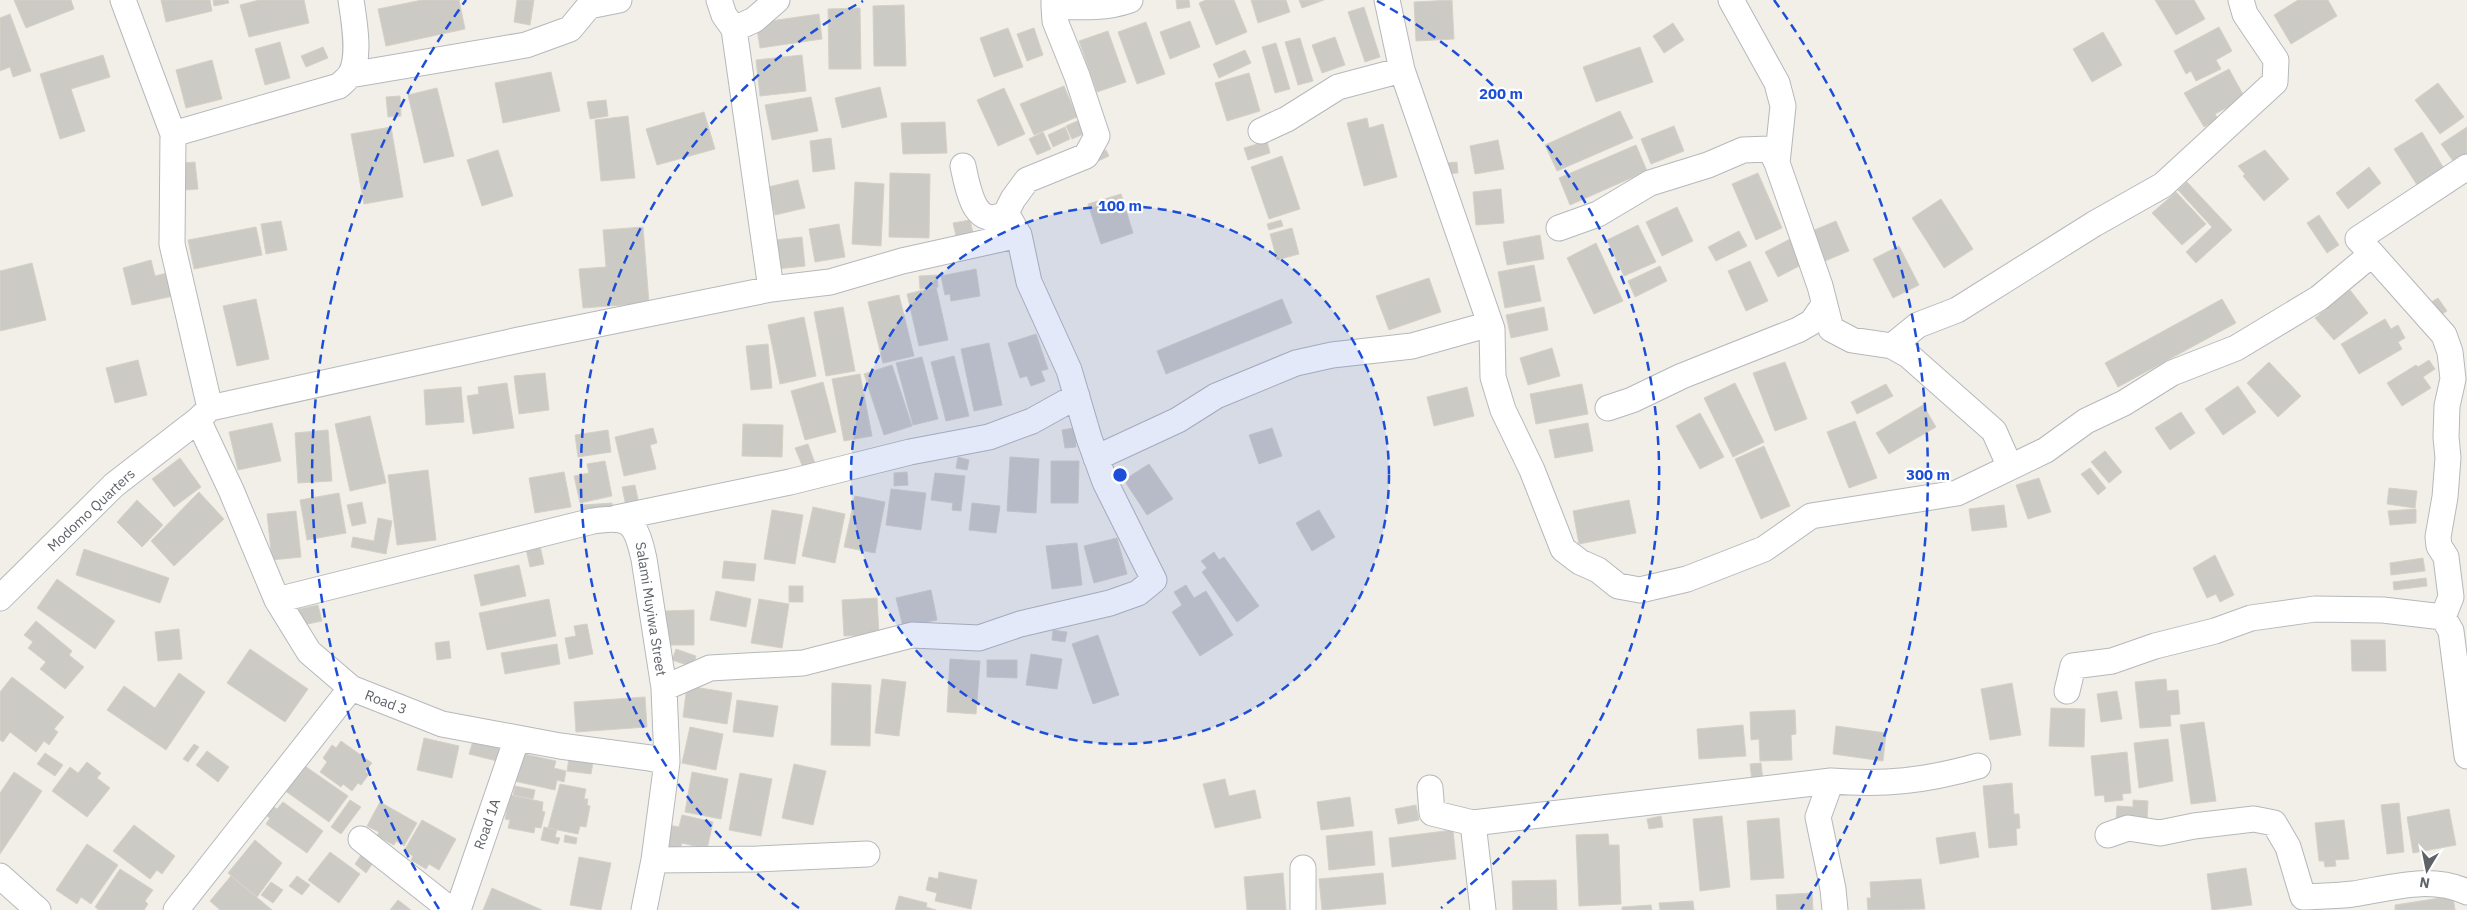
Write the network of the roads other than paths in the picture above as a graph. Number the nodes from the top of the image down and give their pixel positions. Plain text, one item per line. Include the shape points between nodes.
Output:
1 (124, 0) edge
2 (351, 0) edge
3 (619, 0) edge
4 (719, 0) edge
5 (776, 0) edge
6 (1130, 0) edge
7 (1387, 0) edge
8 (1731, 0) edge
9 (2240, 0) edge
10 (588, 3) edge
11 (1054, 3) edge
12 (734, 29) junction
13 (1402, 70) junction
14 (350, 75) junction
15 (1261, 131) dead end
16 (173, 134) junction
17 (1777, 163) junction
18 (963, 166) dead end
19 (2467, 167) edge
20 (1006, 213) junction
21 (1559, 228) dead end
22 (1020, 235) junction
23 (2372, 254) junction
24 (771, 289) junction
25 (1822, 319) junction
26 (1490, 324) junction
27 (1892, 346) junction
28 (1077, 396) junction
29 (1608, 408) dead end
30 (204, 414) junction
31 (1096, 458) junction
32 (2010, 467) junction
33 (2456, 498) edge
34 (616, 518) junction
35 (1, 594) edge
36 (277, 600) junction
37 (2443, 617) junction
38 (351, 688) junction
39 (664, 688) junction
40 (2067, 691) dead end
41 (517, 738) junction
42 (2467, 756) edge
43 (667, 762) junction
44 (1978, 766) dead end
45 (1831, 781) junction
46 (1430, 788) dead end
47 (1473, 823) junction
48 (2108, 836) dead end
49 (361, 838) dead end
50 (867, 854) dead end
51 (654, 860) junction
52 (1303, 868) dead end
53 (0, 876) edge
54 (2467, 892) edge
55 (38, 910) edge
56 (176, 910) edge
57 (451, 910) edge
58 (458, 910) edge
59 (644, 910) edge
60 (1303, 910) edge
61 (1483, 910) edge
62 (1835, 910) edge

1 - 16 street
2 - 14 street via 355,61
3 - 10 street
4 - 12 street
5 - 12 street via 754,20
6 - 11 street via 1092,7
7 - 13 street
8 - 17 street via 1776,82 1783,106
9 - 27 street via 2245,14 2276,60 2276,82 2164,185 2094,224 1957,310 1918,325
10 - 14 street via 570,29 526,45
11 - 20 street via 1055,21 1097,136 1086,156 1027,180
12 - 24 street
13 - 15 street via 1338,87 1288,120
13 - 26 street
14 - 16 street via 339,86
16 - 30 street via 172,244
17 - 21 street via 1770,149 1740,144 1708,164 1650,182 1598,214
17 - 25 street via 1820,286
18 - 20 street via 971,201 977,212 998,218
19 - 23 street via 2358,239
20 - 22 street
22 - 24 street via 830,282
22 - 28 street via 1029,282 1061,348
23 - 32 street via 2319,298 2236,348 2172,373 2124,403 2086,421 2046,450
23 - 33 street via 2444,336 2450,352 2453,379 2447,406 2446,436
24 - 30 street via 519,340
25 - 27 street via 1852,340
25 - 29 street
26 - 31 street via 1412,346 1332,355 1296,363 1216,396 1178,420
26 - 32 street via 1493,377 1563,549 1618,586 1640,590 1687,579 1764,549 1811,516 1957,493
27 - 32 street via 1908,355 1994,431
28 - 31 street
28 - 34 street via 1032,421 989,437
30 - 35 street, Modomo Quarters via 114,485
30 - 36 street via 231,490
31 - 39 street via 1104,482 1154,580 1138,593 979,638 912,635 803,663 710,668
33 - 37 street via 2438,537 2446,557 2450,597
34 - 36 street
34 - 39 street, Salami Muyiwa Street via 631,524 640,538
36 - 38 street via 309,652
37 - 40 street via 2384,610 2315,609 2251,618 2112,661 2073,666
37 - 42 street via 2450,631
38 - 41 street, Road 3 via 442,724
38 - 56 street, Road 3
39 - 43 street, Salami Muyiwa Street
41 - 43 street, Road 3
41 - 58 street, Road 1A
43 - 51 street, Salami Muyiwa Street
44 - 45 street via 1900,783
45 - 47 street
45 - 62 street via 1818,817
46 - 47 street via 1432,813
47 - 61 street
48 - 54 street via 2128,828 2160,833 2254,818 2274,823 2288,847 2303,897 2351,894 2417,883 2453,885
49 - 57 street
50 - 51 street via 756,860
51 - 59 street, Salami Muyiwa Street
52 - 60 street
53 - 55 street

